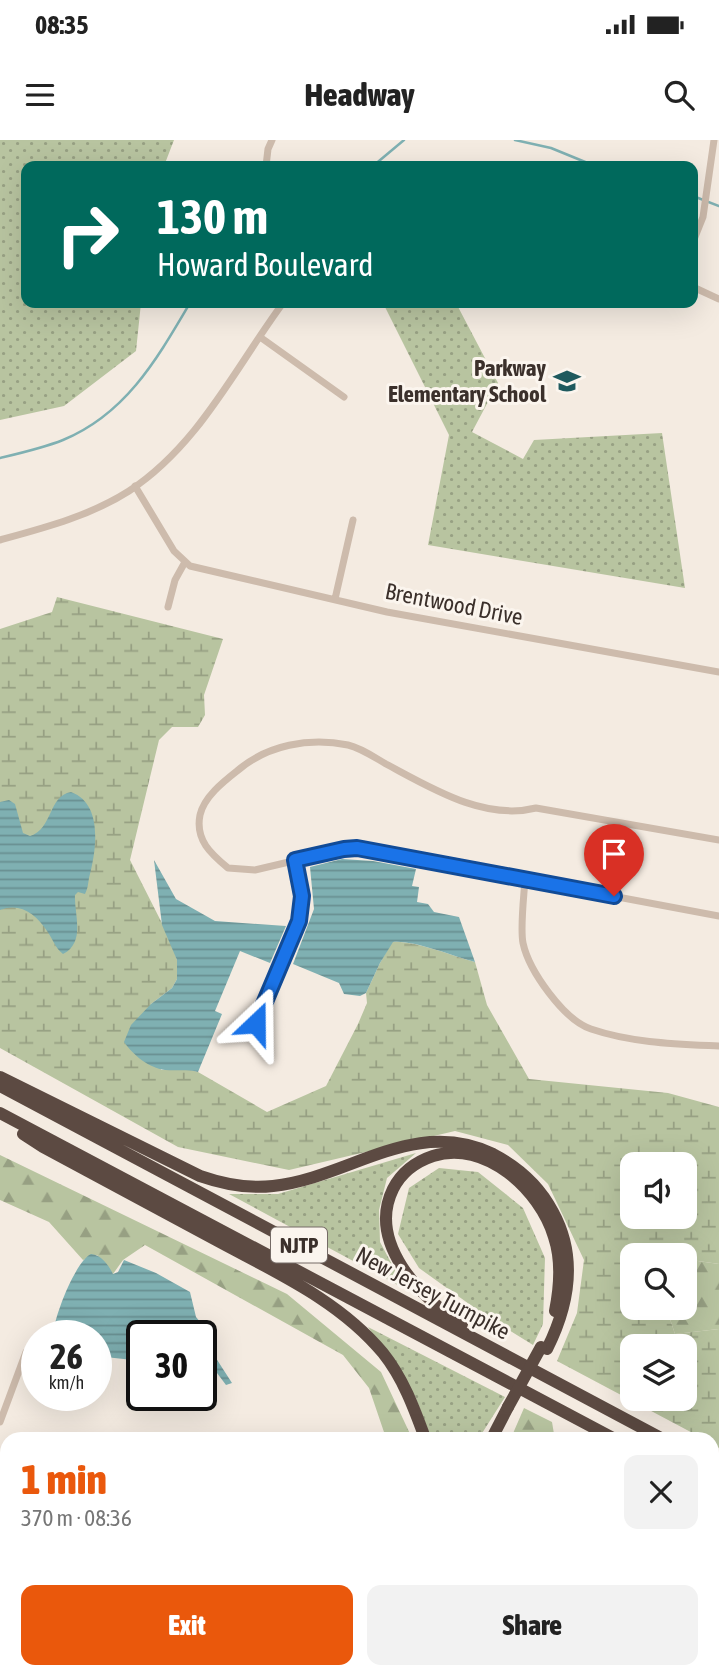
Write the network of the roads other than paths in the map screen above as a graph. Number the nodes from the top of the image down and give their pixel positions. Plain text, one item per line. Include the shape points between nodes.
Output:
1 (272, 140) edge
2 (714, 140) edge
3 (267, 161) edge
4 (698, 227) edge
5 (698, 289) edge
6 (719, 299) edge
7 (280, 308) edge
8 (260, 337) junction
9 (344, 397) dead end
10 (135, 486) junction
11 (353, 520) dead end
12 (0, 540) edge
13 (185, 562) junction
14 (335, 599) junction
15 (168, 607) dead end
16 (719, 672) edge
17 (719, 841) edge
18 (295, 860) junction
19 (525, 879) junction
20 (719, 916) edge
21 (256, 1023) dead end
22 (719, 1046) edge
23 (0, 1077) edge
24 (0, 1086) edge
25 (0, 1116) edge
26 (544, 1348) junction
27 (21, 1365) edge
28 (597, 1404) junction
29 (512, 1408) junction
30 (0, 1422) edge
31 (423, 1432) edge
32 (496, 1432) edge
33 (502, 1432) edge
34 (602, 1432) edge
35 (650, 1432) edge

1 - 3 street
2 - 4 street
5 - 6 street
7 - 8 street
8 - 9 street
8 - 10 street via 187,440
10 - 12 street via 58,523
10 - 13 street
11 - 14 street
13 - 14 street, Brentwood Drive
13 - 15 street
14 - 16 street, Brentwood Drive
17 - 18 street via 536,808 520,812 470,804 349,745 309,742 260,754 211,795 200,814 203,844 228,868 255,870
18 - 19 street via 357,848
18 - 21 street via 302,896 299,921
19 - 20 street
19 - 22 street via 523,943 539,982 562,1008 589,1029 601,1032 640,1041
23 - 26 highway via 200,1176 229,1184 287,1184 418,1143 465,1144 500,1158 520,1171 545,1198 566,1245 567,1295 561,1319
24 - 28 highway, New Jersey Turnpike / NJTP
25 - 31 highway via 43,1147 337,1309 393,1367
25 - 34 highway, New Jersey Turnpike / NJTP
26 - 28 highway via 560,1274 555,1237 535,1199 508,1173 475,1156 442,1154 412,1166 390,1195 386,1224 394,1253 415,1283 454,1320 582,1389
26 - 29 highway
27 - 30 street
28 - 35 highway, New Jersey Turnpike / NJTP
29 - 32 highway
29 - 33 highway

